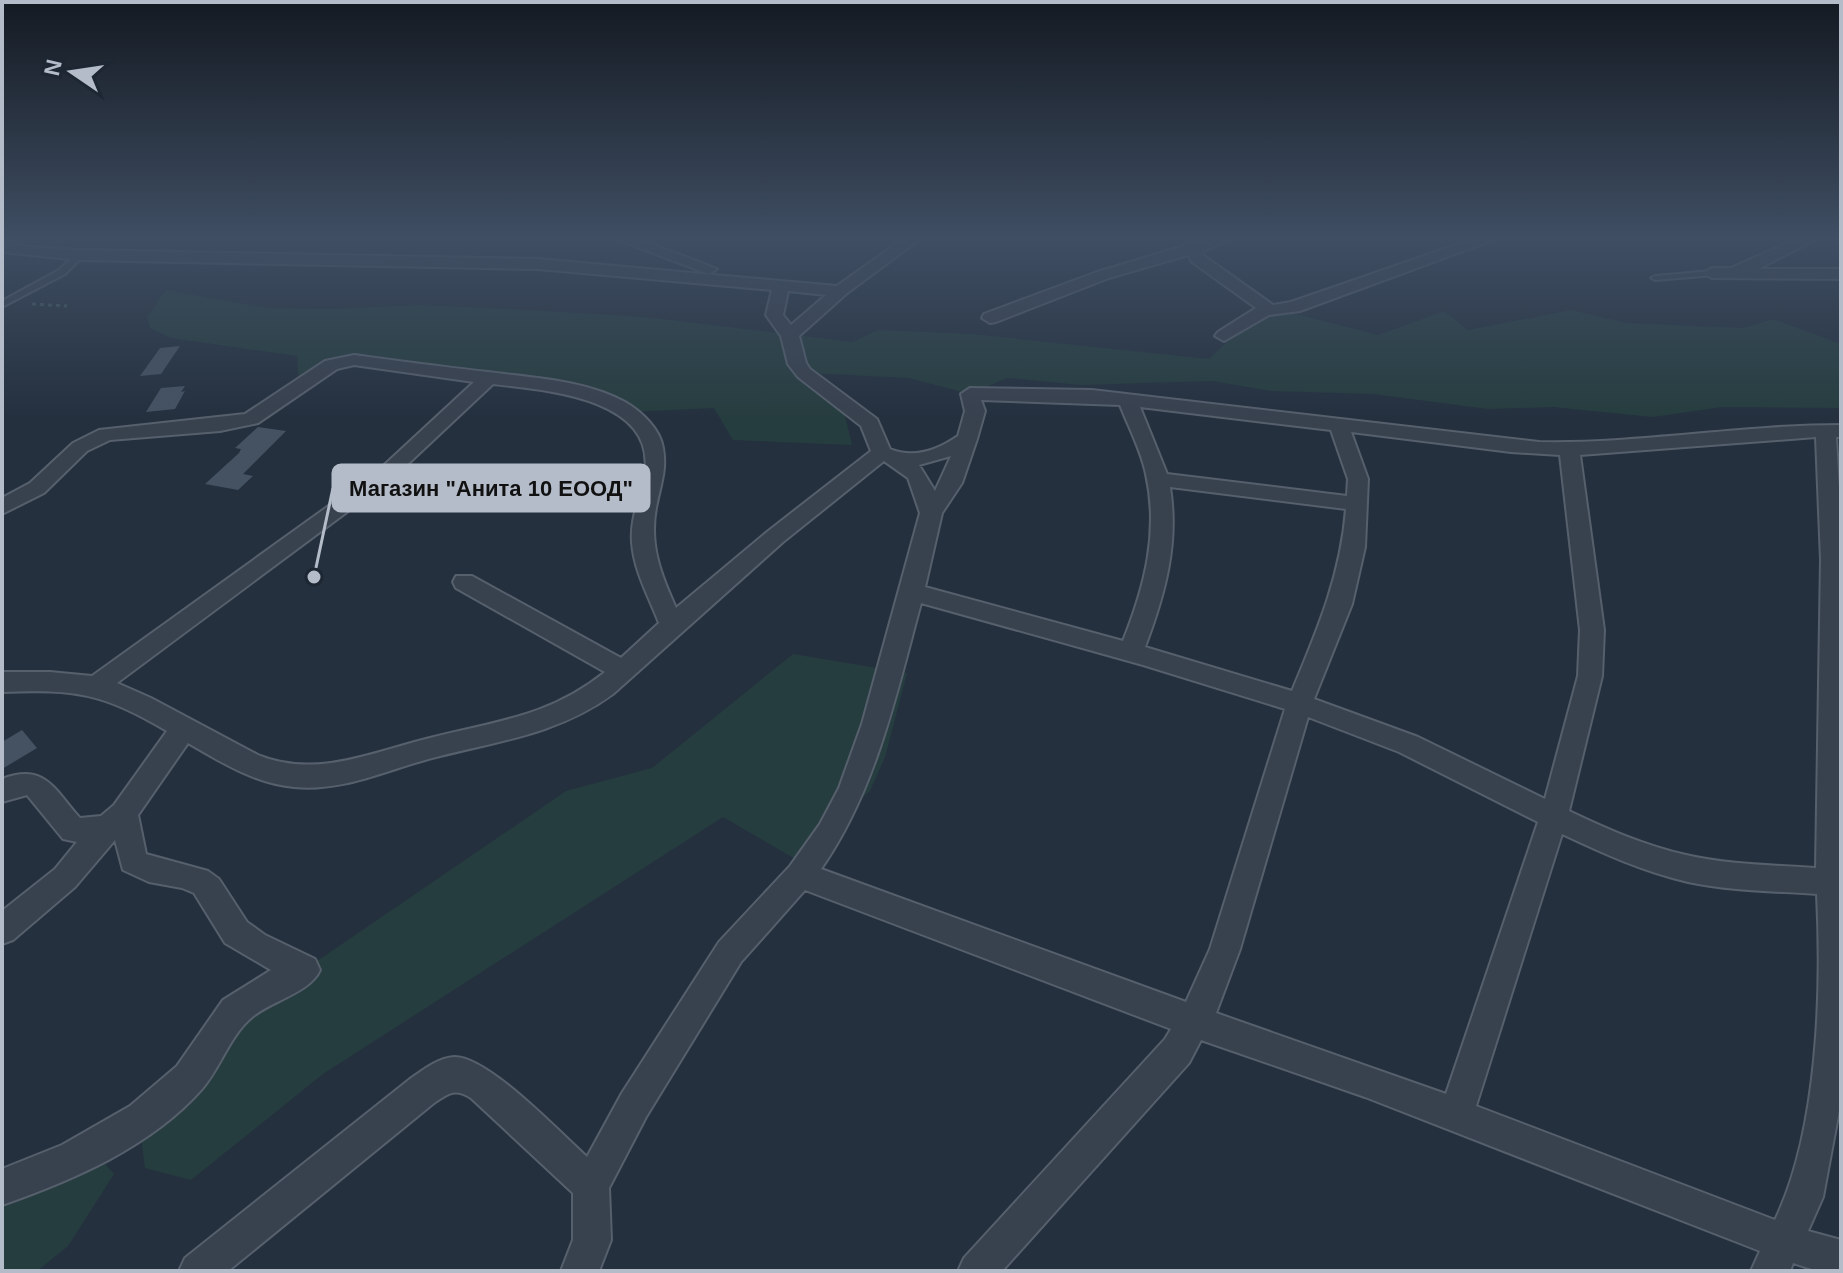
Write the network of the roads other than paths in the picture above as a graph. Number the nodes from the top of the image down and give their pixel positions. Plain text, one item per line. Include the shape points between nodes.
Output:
1 (778, 298) edge
2 (832, 298) edge
3 (1041, 298) edge
4 (1256, 298) edge
5 (1319, 298) edge
6 (1264, 311) junction
7 (990, 318) dead end
8 (790, 335) junction
9 (1224, 336) dead end
10 (489, 378) junction
11 (1128, 400) junction
12 (1339, 425) junction
13 (1834, 431) edge
14 (967, 439) junction
15 (1569, 449) junction
16 (882, 453) junction
17 (905, 461) junction
18 (1157, 479) junction
19 (1357, 504) junction
20 (2, 507) edge
21 (931, 513) junction
22 (464, 582) dead end
23 (912, 592) junction
24 (672, 625) junction
25 (1131, 653) junction
26 (621, 670) junction
27 (2, 682) edge
28 (96, 686) junction
29 (1299, 705) junction
30 (184, 728) junction
31 (2, 791) edge
32 (1553, 818) junction
33 (116, 819) junction
34 (800, 875) junction
35 (1836, 882) edge
36 (2, 930) edge
37 (1193, 1021) junction
38 (1455, 1117) junction
39 (591, 1185) junction
40 (2, 1187) edge
41 (1777, 1257) edge
42 (1841, 1259) edge
43 (198, 1271) edge
44 (580, 1271) edge
45 (977, 1271) edge

1 - 8 street via 774,315
2 - 8 street
3 - 7 street
4 - 6 street
5 - 6 street
6 - 9 street
8 - 16 street via 804,373 870,423
10 - 20 street via 342,361 251,419 106,434 80,447 37,488
10 - 24 street via 585,393 628,412 648,432 655,445 656,472 643,518 644,553
10 - 28 street via 387,473
11 - 12 street
11 - 14 street via 970,394 975,411
11 - 18 street
12 - 15 street
12 - 19 street via 1355,467
13 - 15 street
13 - 35 street
14 - 17 street via 929,458
14 - 21 street via 952,483
15 - 32 street via 1592,630 1590,676
16 - 17 street
16 - 24 street
17 - 21 street via 916,469
18 - 19 street
18 - 25 street via 1164,537
19 - 29 street via 1354,547 1340,604
21 - 23 street
22 - 26 street
23 - 25 street
23 - 34 street via 852,789
24 - 26 street
25 - 29 street
26 - 30 street via 579,704 539,723 338,774 276,773
27 - 28 street
28 - 30 street
29 - 32 street via 1401,741
29 - 37 street via 1225,949
30 - 33 street
31 - 33 street via 18,784 42,788 73,830 89,831
32 - 35 street via 1629,850 1700,871
32 - 38 street
33 - 36 street via 65,878
33 - 40 street via 133,861 158,873 196,878 210,888 229,926 241,937 304,970 242,1004 183,1084 139,1120 92,1149
34 - 37 street
34 - 39 street via 730,952 634,1105
35 - 41 street via 1830,1062 1805,1197
37 - 38 street
37 - 45 street via 1177,1051
38 - 41 street
39 - 43 street via 483,1086 463,1073 449,1073
39 - 44 street via 592,1240
41 - 42 street

